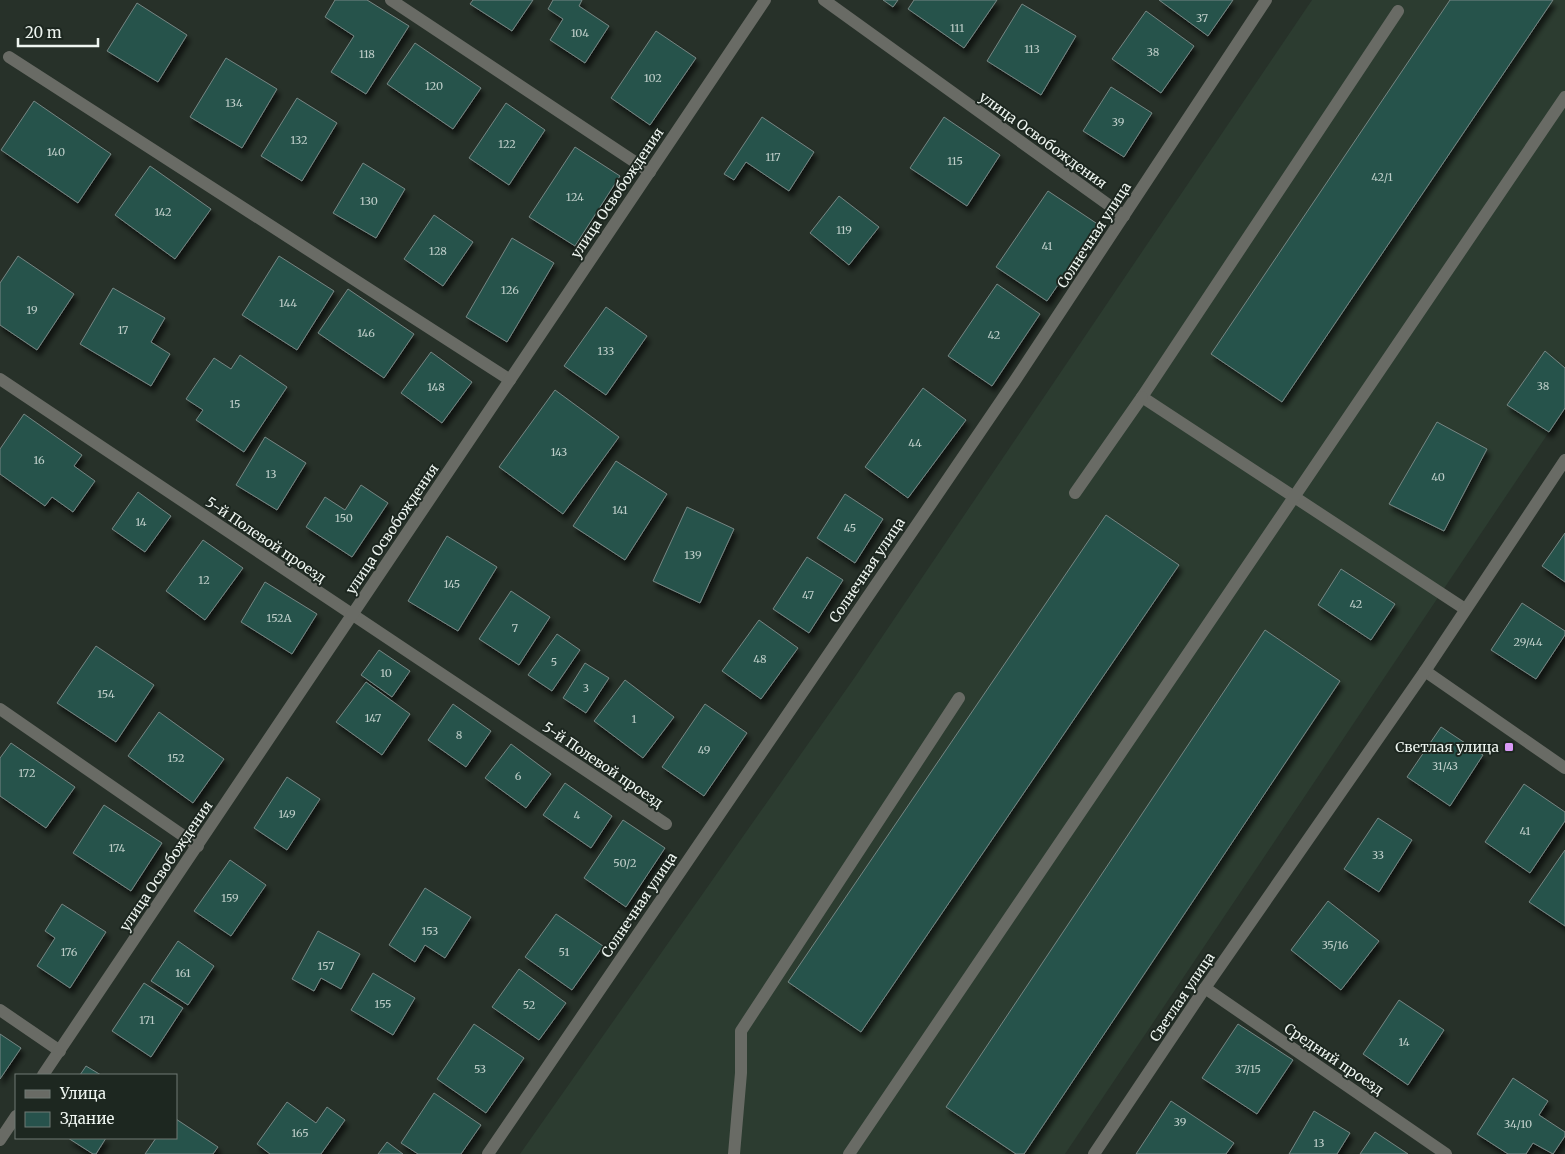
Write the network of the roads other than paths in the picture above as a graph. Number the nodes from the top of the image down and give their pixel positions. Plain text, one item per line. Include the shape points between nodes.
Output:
1 (391, 0) edge
2 (765, 0) edge
3 (824, 0) edge
4 (1266, 0) edge
5 (1398, 11) dead end
6 (9, 56) dead end
7 (1565, 97) edge
8 (650, 172) junction
9 (1124, 216) junction
10 (0, 379) edge
11 (510, 380) junction
12 (1142, 396) junction
13 (1565, 460) edge
14 (1075, 493) dead end
15 (1295, 498) junction
16 (1465, 610) junction
17 (352, 616) junction
18 (1425, 671) junction
19 (959, 698) dead end
20 (0, 709) edge
21 (1565, 768) edge
22 (666, 824) dead end
23 (198, 846) junction
24 (1205, 988) junction
25 (0, 1010) edge
26 (60, 1051) junction
27 (44, 1074) edge
28 (15, 1118) edge
29 (0, 1140) edge
30 (488, 1154) edge
31 (734, 1154) edge
32 (849, 1154) edge
33 (1094, 1154) edge
34 (1446, 1154) edge

1 - 8 street
2 - 8 street, улица Освобождения
3 - 9 street, улица Освобождения
4 - 9 street, Солнечная улица
5 - 12 street
6 - 11 street
7 - 15 street
8 - 11 street, улица Освобождения
9 - 30 street, Солнечная улица
10 - 17 street, 5-й Полевой проезд
11 - 17 street, улица Освобождения
12 - 14 street
12 - 15 street
13 - 16 street, Светлая улица
15 - 16 street
15 - 32 street
16 - 18 street, Светлая улица
17 - 22 street, 5-й Полевой проезд
17 - 23 street, улица Освобождения
18 - 21 street
18 - 24 street, Светлая улица
19 - 31 street via 741,1032
20 - 23 street
23 - 26 street, улица Освобождения
24 - 33 street, Светлая улица
24 - 34 street, Средний проезд
25 - 26 street
26 - 27 street, улица Освобождения
28 - 29 street

